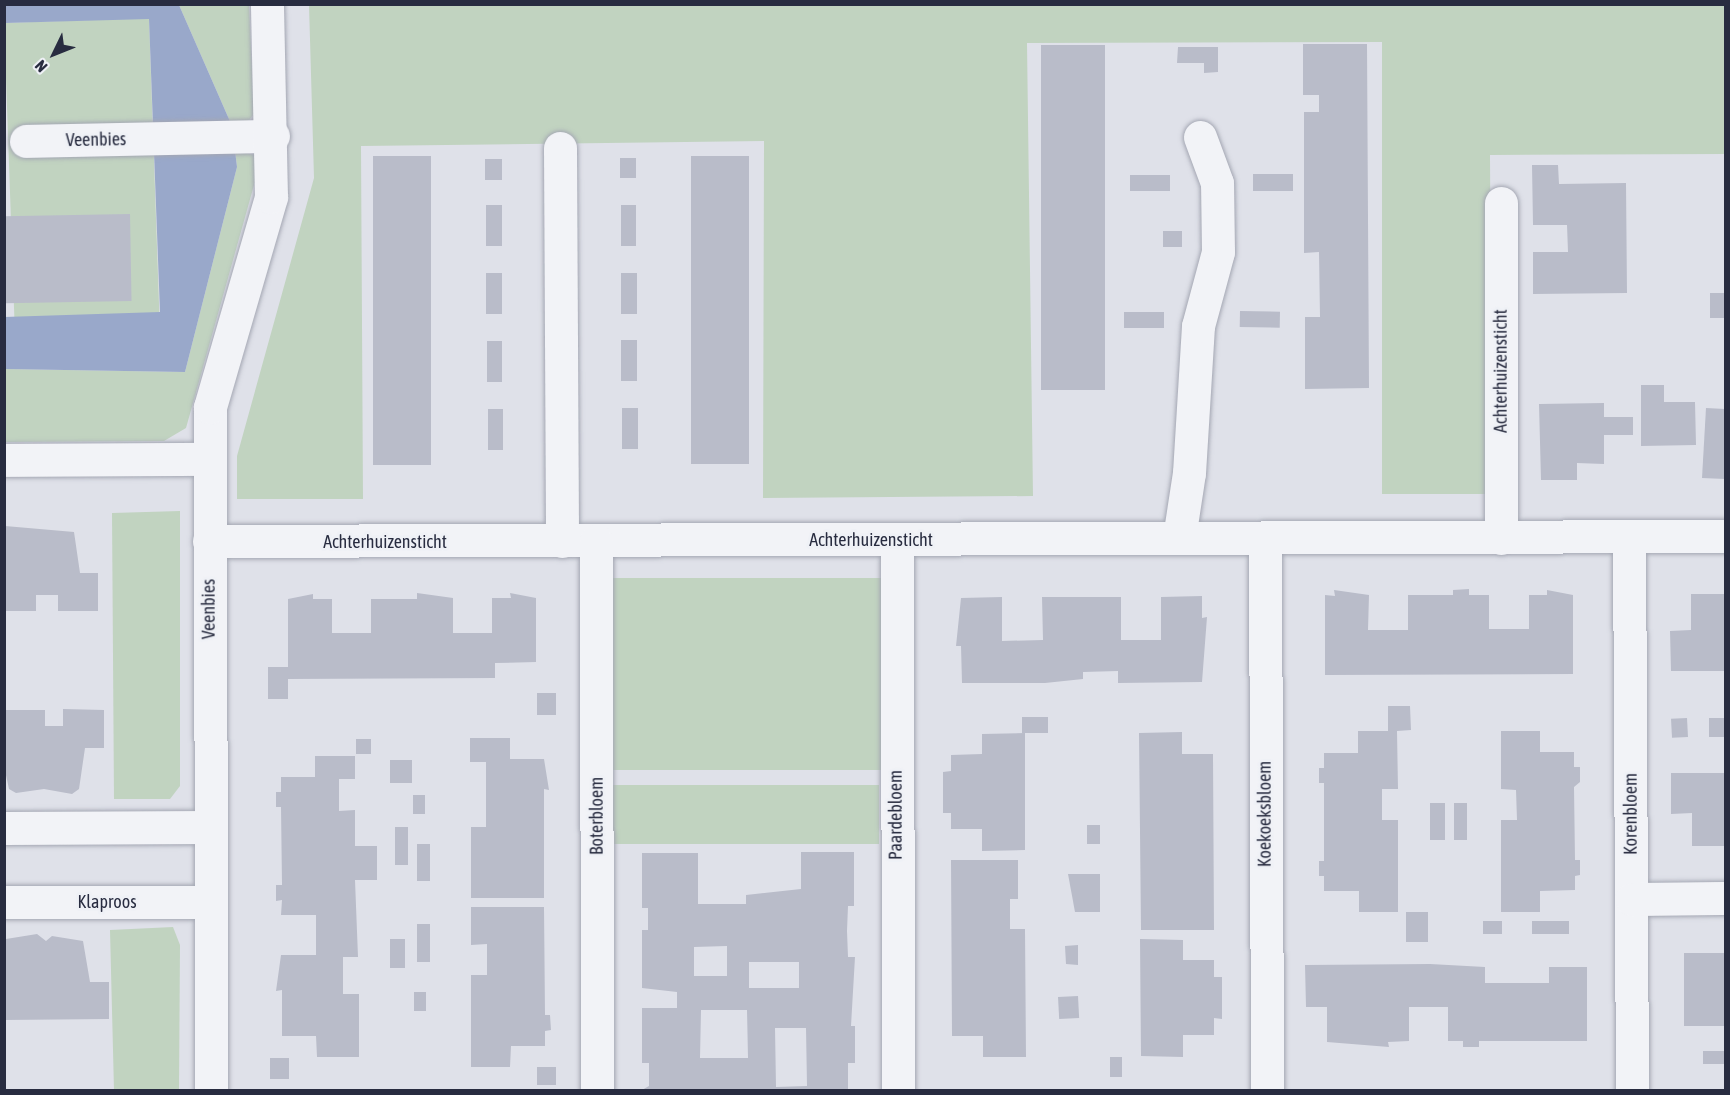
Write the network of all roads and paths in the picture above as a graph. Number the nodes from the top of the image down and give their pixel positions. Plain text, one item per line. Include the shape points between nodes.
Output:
1 (267, 4) edge
2 (273, 136) junction
3 (1200, 137) dead end
4 (26, 141) dead end
5 (560, 148) dead end
6 (1501, 203) dead end
7 (209, 459) junction
8 (4, 460) edge
9 (1725, 536) edge
10 (1629, 537) junction
11 (1179, 538) junction
12 (1265, 538) junction
13 (1502, 538) junction
14 (897, 540) junction
15 (209, 541) junction
16 (562, 541) junction
17 (596, 541) junction
18 (210, 827) junction
19 (4, 828) edge
20 (1725, 898) edge
21 (1632, 899) junction
22 (4, 902) edge
23 (210, 902) junction
24 (211, 1090) edge
25 (597, 1090) edge
26 (898, 1090) edge
27 (1267, 1090) edge
28 (1632, 1090) edge

1 - 2 street, Veenbies
2 - 4 street, Veenbies
2 - 7 street, Veenbies via 271,196 210,407
3 - 11 street via 1217,183 1218,252 1198,326 1189,472
5 - 16 street
6 - 13 street, Achterhuizensticht
7 - 8 street
7 - 15 street, Veenbies
9 - 10 street, Achterhuizensticht
10 - 13 street, Achterhuizensticht
10 - 21 street, Korenbloem
11 - 12 street, Achterhuizensticht
11 - 14 street, Achterhuizensticht
12 - 13 street, Achterhuizensticht
12 - 27 street, Koekoeksbloem
14 - 17 street, Achterhuizensticht
14 - 26 street, Paardebloem
15 - 16 street, Achterhuizensticht
15 - 18 street, Veenbies
16 - 17 street, Achterhuizensticht
17 - 25 street, Boterbloem
18 - 19 street
18 - 23 street, Veenbies
20 - 21 street
21 - 28 street, Korenbloem
22 - 23 street, Klaproos
23 - 24 street, Veenbies

